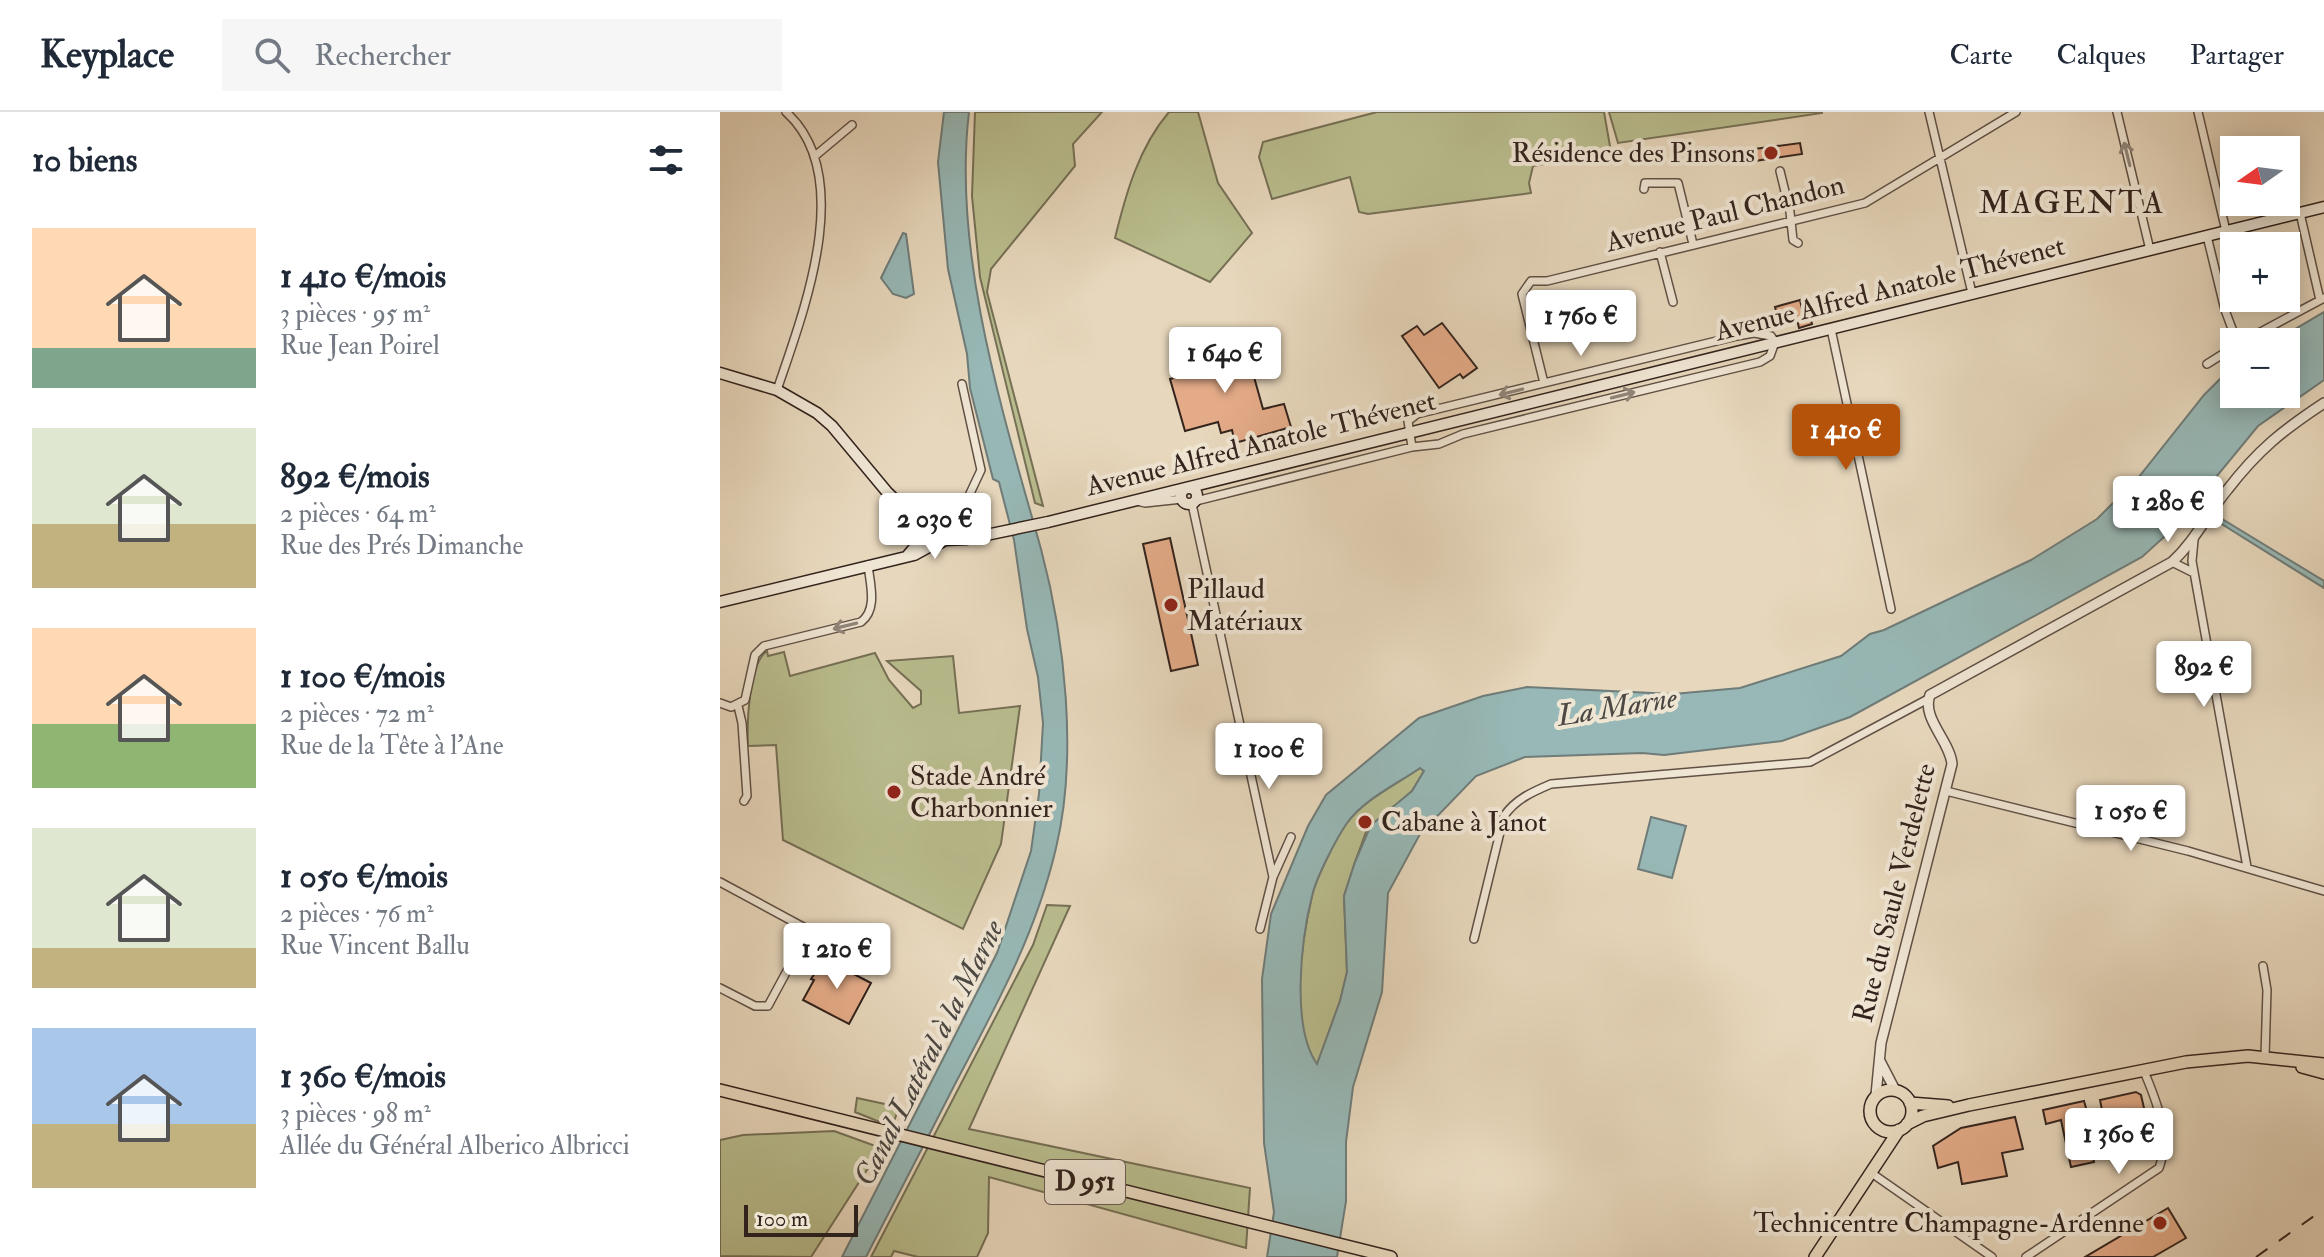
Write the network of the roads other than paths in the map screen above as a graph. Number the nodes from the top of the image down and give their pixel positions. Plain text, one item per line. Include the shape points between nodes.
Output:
1 (786, 112) edge
2 (803, 112) edge
3 (1929, 112) edge
4 (2016, 112) edge
5 (2117, 112) edge
6 (2198, 112) edge
7 (795, 121) junction
8 (852, 125) dead end
9 (815, 156) junction
10 (1941, 159) junction
11 (1780, 171) dead end
12 (1644, 189) dead end
13 (2324, 207) edge
14 (2300, 213) joint
15 (2288, 216) edge
16 (1790, 220) junction
17 (2226, 231) junction
18 (2207, 236) junction
19 (1798, 243) dead end
20 (1693, 244) junction
21 (2150, 250) junction
22 (1660, 252) junction
23 (1972, 293) junction
24 (2322, 299) edge
25 (1673, 302) dead end
26 (2232, 328) edge
27 (2268, 328) edge
28 (1831, 329) junction
29 (1775, 342) junction
30 (2220, 356) edge
31 (2207, 364) dead end
32 (720, 373) edge
33 (1544, 383) junction
34 (962, 384) dead end
35 (777, 390) junction
36 (2324, 403) edge
37 (1408, 433) junction
38 (1412, 447) junction
39 (1191, 496) junction
40 (946, 528) junction
41 (930, 533) junction
42 (962, 535) junction
43 (984, 536) junction
44 (2195, 538) junction
45 (945, 540) junction
46 (2172, 562) junction
47 (868, 565) junction
48 (2194, 573) junction
49 (720, 602) edge
50 (1891, 609) dead end
51 (1928, 699) junction
52 (720, 703) edge
53 (738, 706) junction
54 (1946, 791) junction
55 (744, 801) dead end
56 (1291, 837) dead end
57 (2247, 867) junction
58 (1273, 877) junction
59 (720, 882) edge
60 (2324, 891) edge
61 (1260, 929) dead end
62 (809, 930) junction
63 (1474, 939) dead end
64 (2263, 966) dead end
65 (881, 969) dead end
66 (720, 988) edge
67 (1879, 1055) junction
68 (2265, 1057) junction
69 (2283, 1059) junction
70 (2324, 1064) edge
71 (2143, 1069) junction
72 (2324, 1073) edge
73 (1895, 1090) junction
74 (720, 1092) edge
75 (1876, 1095) junction
76 (1910, 1103) junction
77 (1969, 1105) junction
78 (1875, 1125) junction
79 (1903, 1127) junction
80 (1872, 1170) junction
81 (1387, 1256) edge
82 (1817, 1257) edge
83 (1992, 1257) edge
84 (2026, 1257) edge

1 - 7 street
2 - 7 street
3 - 10 street
4 - 10 street, Avenue Paul Chandon
21 -> 5 street
6 - 17 street
7 - 9 street
8 - 9 street
9 - 35 street via 819,227 808,289
10 - 16 street, Avenue Paul Chandon via 1865,203
10 - 23 street
11 - 16 street
12 - 20 street via 1645,183 1678,183
13 - 14 main road, Avenue Alfred Anatole Thévenet
14 - 24 street
15 - 17 main road, Avenue Alfred Anatole Thévenet
16 - 19 street
16 - 20 street, Avenue Paul Chandon
17 - 18 main road, Avenue Alfred Anatole Thévenet
18 - 21 main road, Avenue Alfred Anatole Thévenet
18 - 26 street
20 - 22 street, Avenue Paul Chandon
21 - 23 main road, Avenue Alfred Anatole Thévenet
22 - 25 street
22 - 33 street, Avenue Paul Chandon via 1526,284 1522,294
23 - 28 main road, Avenue Alfred Anatole Thévenet
24 - 27 street
28 - 29 main road, Avenue Alfred Anatole Thévenet
28 - 50 street
29 - 33 street via 1754,333
29 - 37 main road, Avenue Alfred Anatole Thévenet
38 -> 29 street via 1760,362 1770,356
30 - 31 street
32 - 35 main road
33 -> 37 street via 1417,414 1408,421
34 - 42 street via 981,470 966,502
35 - 41 main road via 832,426
36 - 44 street via 2269,441
37 - 38 street
37 - 39 main road, Avenue Alfred Anatole Thévenet via 1208,482
38 - 39 street
39 - 43 main road, Avenue Alfred Anatole Thévenet via 1135,500
39 - 58 street
40 - 41 main road
40 - 42 main road
40 - 45 main road
41 - 45 main road, Avenue Alfred Anatole Thévenet
41 - 47 main road via 908,555
42 - 43 main road
43 - 45 main road, Avenue Alfred Anatole Thévenet
44 - 46 street
44 - 48 street
46 - 48 street
46 - 51 street
47 - 49 main road
47 -> 53 street via 868,616 761,648 745,700
48 - 57 street
51 - 54 street, Rue du Saule Verdelette via 1952,758
51 - 63 street via 1802,764 1551,784 1534,791 1513,803 1504,816
52 - 53 street
53 - 55 street
54 - 57 street
54 - 67 street, Rue du Saule Verdelette
56 - 58 street
57 - 60 street
58 - 61 street
59 - 62 street
62 - 65 street
62 - 66 street via 768,1006 755,1006
64 - 68 street
67 - 73 street, Rue du Saule Verdelette
67 - 75 street, Rue du Saule Verdelette
68 - 69 main road
68 - 71 main road
69 - 70 main road
69 - 72 main road
71 - 77 main road
71 - 84 street via 2164,1141 2159,1168
73 - 75 main road
73 - 76 main road
74 - 81 main road, D 951
75 - 78 main road via 1870,1115
76 - 77 main road
76 - 79 main road via 1912,1114
77 - 79 main road via 1923,1116
78 - 79 main road via 1886,1131
78 - 80 main road via 1879,1145
79 - 80 main road
80 - 82 main road
80 - 83 street

